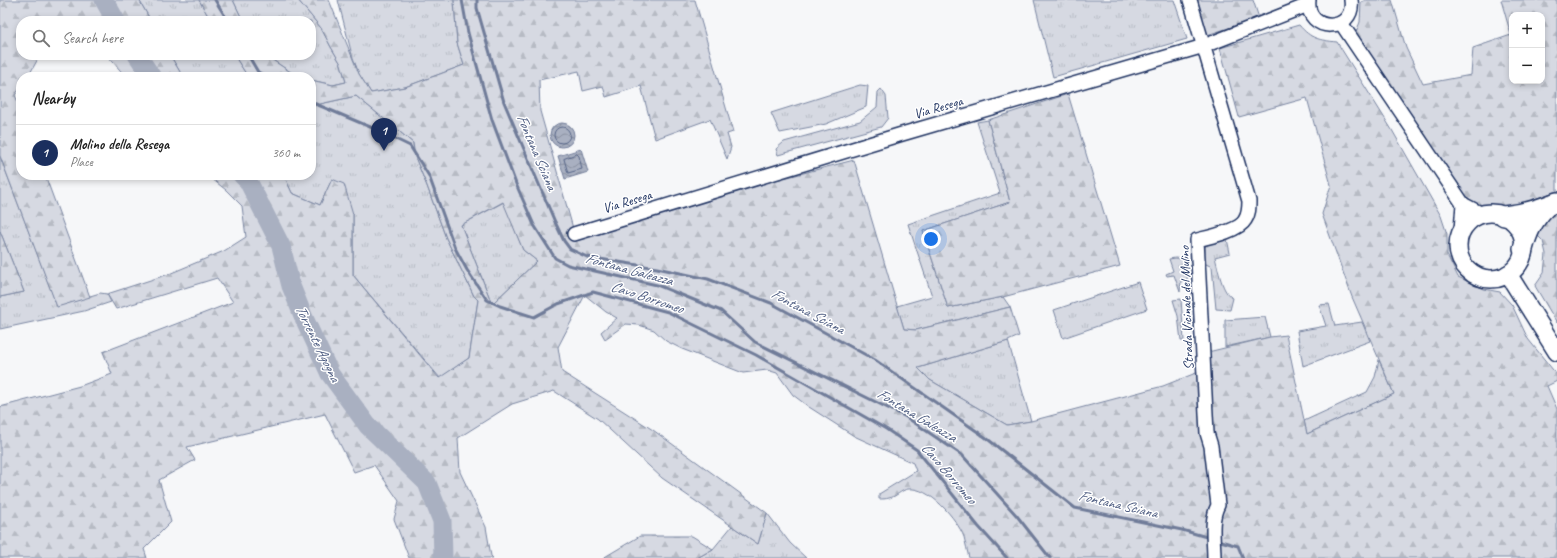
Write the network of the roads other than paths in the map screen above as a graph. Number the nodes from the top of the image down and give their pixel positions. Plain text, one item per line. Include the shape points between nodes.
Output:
1 (1190, 0) edge
2 (1352, 0) edge
3 (1309, 2) edge
4 (1341, 23) junction
5 (1204, 46) junction
6 (1463, 204) junction
7 (1552, 204) edge
8 (1482, 214) junction
9 (1504, 216) junction
10 (1461, 230) junction
11 (574, 234) dead end
12 (1523, 249) junction
13 (1508, 274) junction
14 (1557, 352) edge
15 (1214, 558) edge

1 - 5 street
2 - 4 street via 1352,8
3 - 4 street via 1310,11 1317,21 1328,25
3 - 5 street, Via Resega
4 - 6 street
5 - 11 street, Via Resega via 902,134
5 - 15 street, Strada Vicinale del Mulino via 1249,201 1245,221 1237,227 1197,240 1207,433 1218,505 1214,522
6 - 8 street
6 - 10 street
7 - 9 highway
7 - 12 highway via 1536,216 1527,233
8 - 9 main road
8 - 10 main road
9 - 12 main road via 1513,221 1519,229
10 - 13 main road via 1458,251 1468,270 1477,276 1488,278
12 - 13 main road via 1518,263
13 - 14 main road

